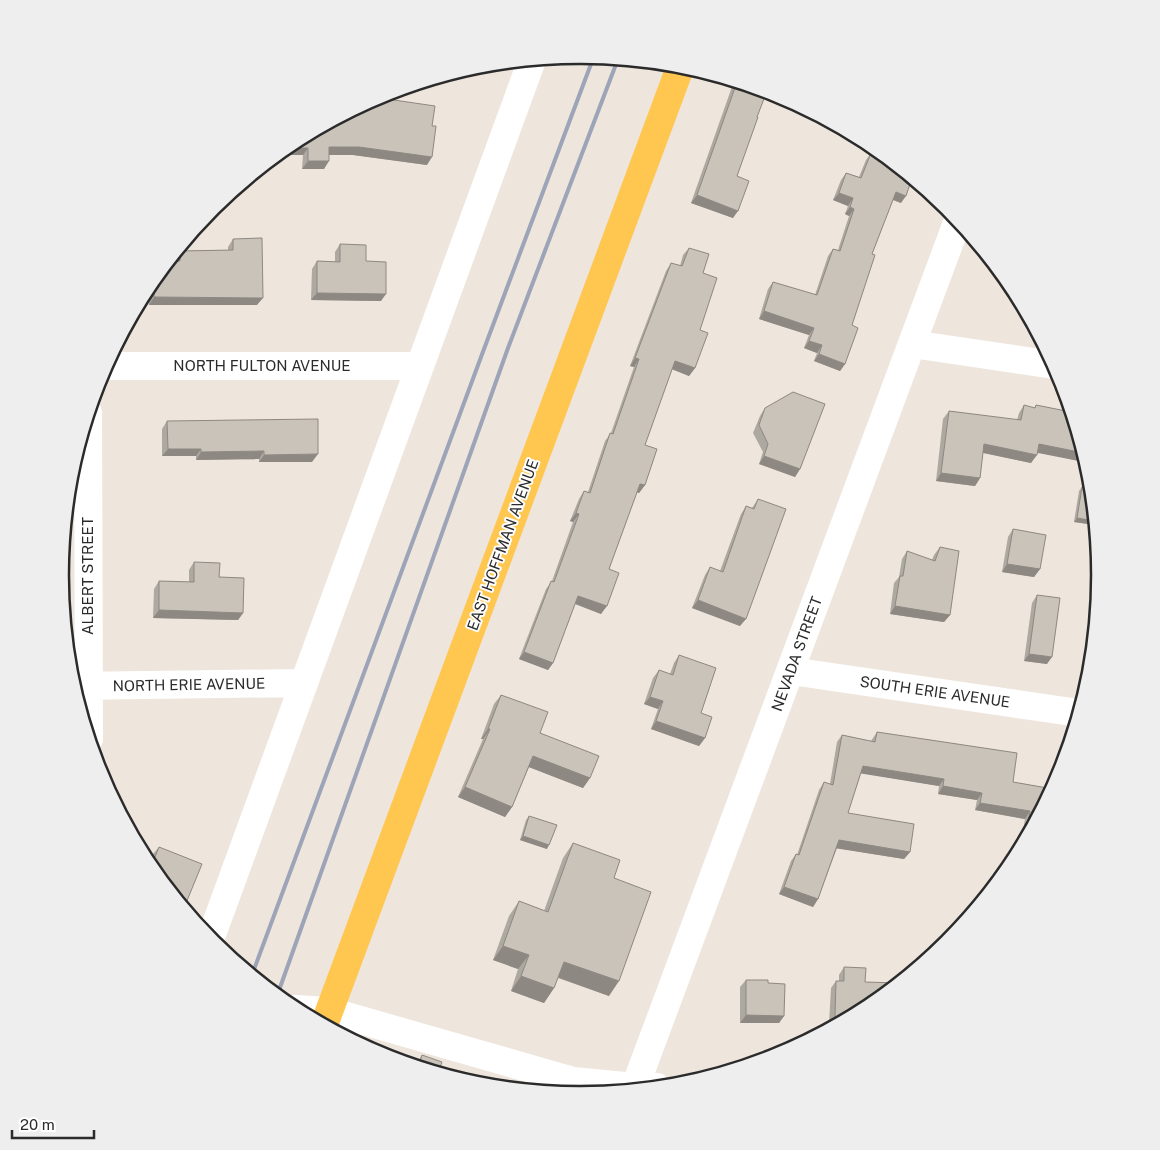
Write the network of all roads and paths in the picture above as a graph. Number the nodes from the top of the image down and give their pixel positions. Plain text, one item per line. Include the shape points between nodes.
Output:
1 (530, 67) edge
2 (678, 74) edge
3 (955, 228) edge
4 (912, 344) junction
5 (1045, 364) edge
6 (114, 366) edge
7 (419, 366) junction
8 (87, 439) edge
9 (791, 671) junction
10 (304, 683) junction
11 (81, 684) edge
12 (81, 686) edge
13 (1072, 712) edge
14 (213, 931) edge
15 (326, 1018) edge
16 (648, 1082) edge
17 (617, 1085) edge

1 - 7 street
2 - 15 main road, EAST HOFFMAN AVENUE
3 - 4 street, NEVADA STREET
4 - 5 street
4 - 9 street, NEVADA STREET
6 - 7 street, NORTH FULTON AVENUE
7 - 10 street
8 - 11 street, ALBERT STREET
9 - 13 street, SOUTH ERIE AVENUE
9 - 16 street, NEVADA STREET
10 - 12 street, NORTH ERIE AVENUE
10 - 14 street
15 - 17 street via 573,1081

